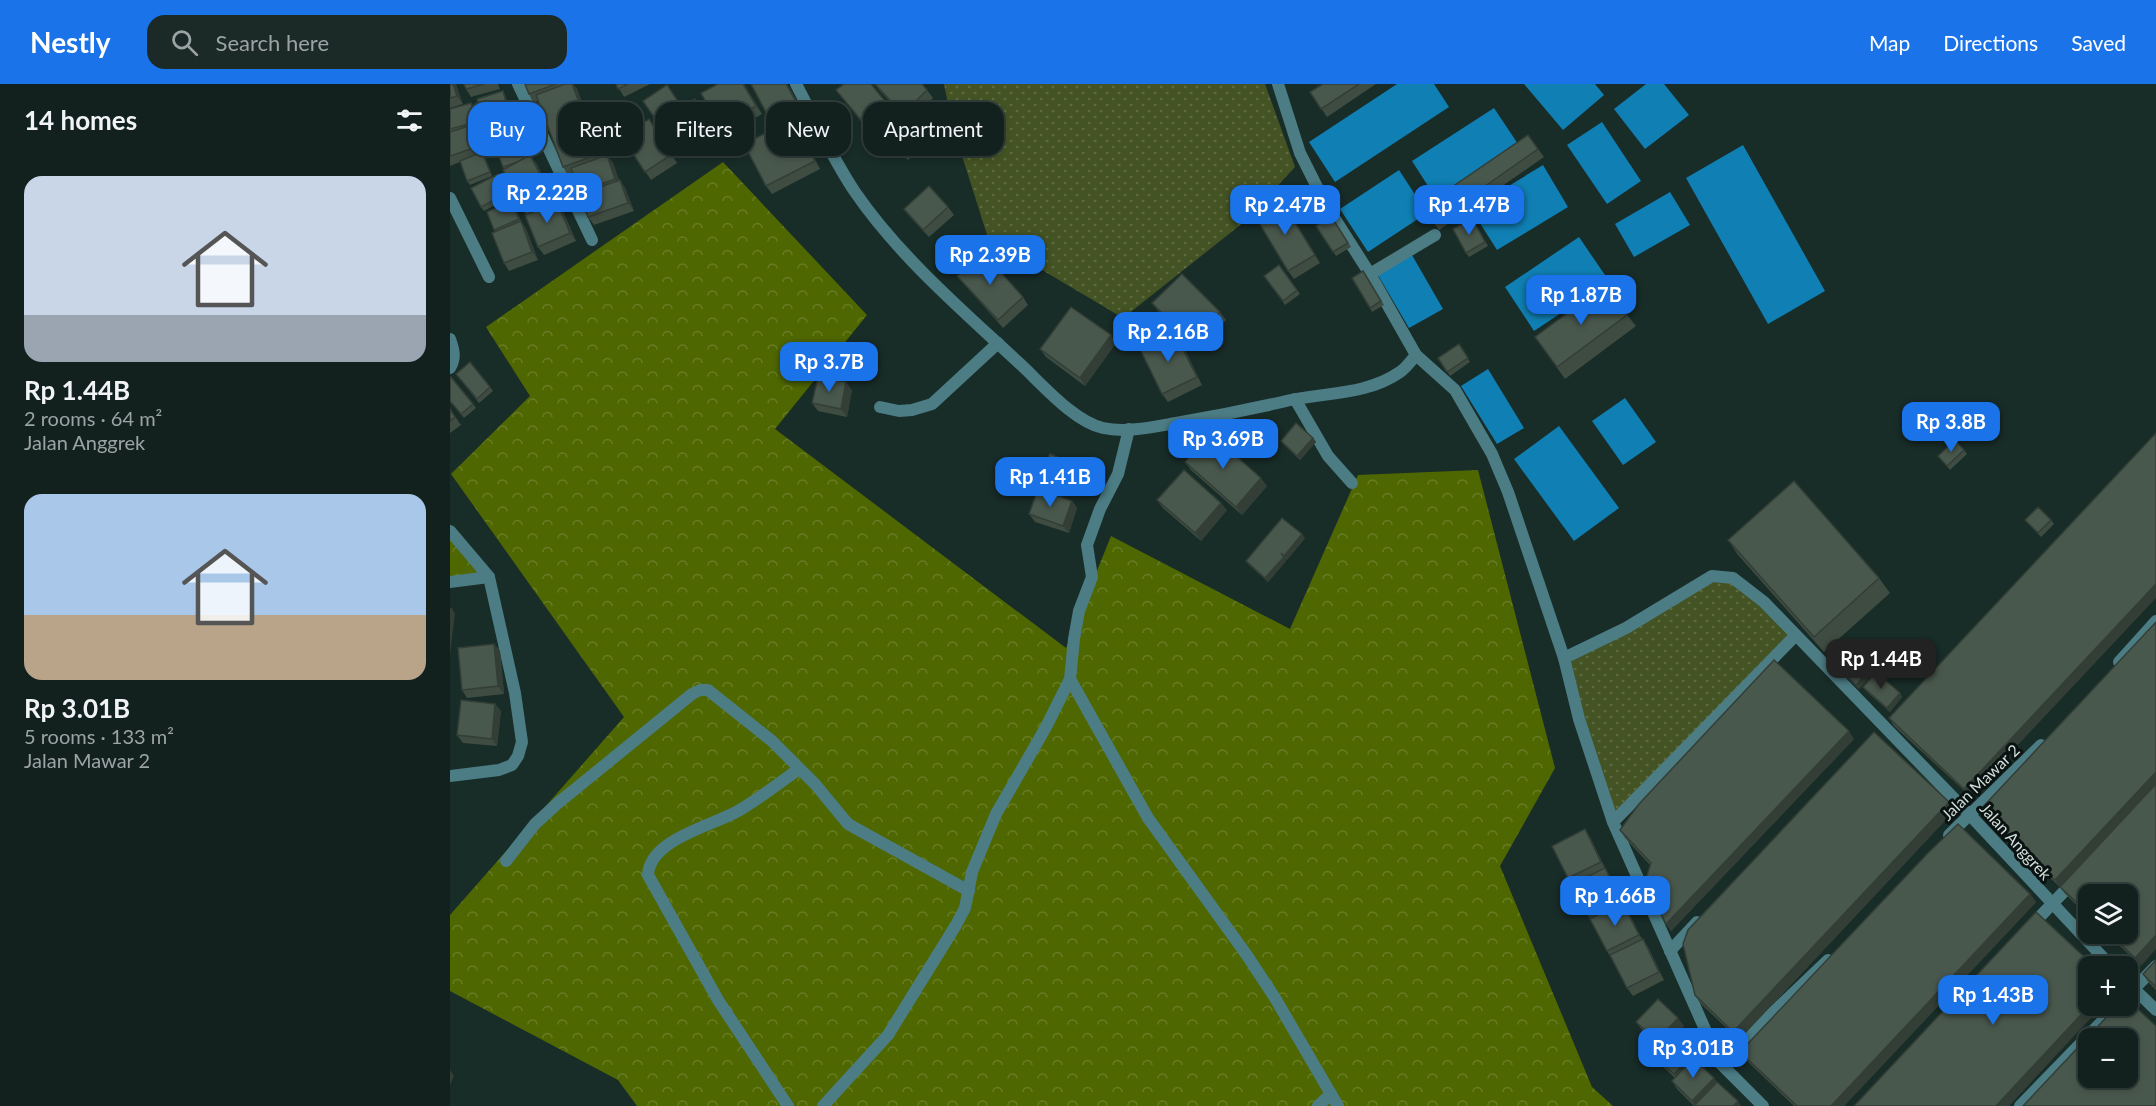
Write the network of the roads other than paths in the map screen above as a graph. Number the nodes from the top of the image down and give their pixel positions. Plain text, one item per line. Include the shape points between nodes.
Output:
1 (518, 84) edge
2 (796, 84) edge
3 (1278, 84) edge
4 (450, 198) edge
5 (1435, 235) edge
6 (592, 240) dead end
7 (1370, 274) junction
8 (489, 277) dead end
9 (450, 339) edge
10 (998, 343) junction
11 (1416, 355) junction
12 (450, 368) edge
13 (1295, 399) junction
14 (880, 407) dead end
15 (1129, 429) junction
16 (1352, 483) dead end
17 (450, 531) edge
18 (489, 577) junction
19 (450, 582) edge
20 (2156, 621) edge
21 (1795, 636) junction
22 (1564, 657) junction
23 (2110, 672) edge
24 (1070, 679) junction
25 (2048, 739) edge
26 (799, 769) junction
27 (450, 776) edge
28 (1969, 814) junction
29 (1613, 822) junction
30 (1937, 848) edge
31 (506, 861) dead end
32 (2084, 871) edge
33 (969, 891) junction
34 (2052, 904) junction
35 (1703, 916) edge
36 (2019, 938) edge
37 (1839, 949) edge
38 (1670, 951) junction
39 (2101, 956) edge
40 (2156, 966) edge
41 (2138, 981) edge
42 (2138, 996) edge
43 (2156, 1010) edge
44 (2107, 1016) edge
45 (1720, 1063) junction
46 (1331, 1094) junction
47 (788, 1106) edge
48 (823, 1106) edge
49 (1318, 1106) edge
50 (1338, 1106) edge
51 (1763, 1106) edge
52 (2020, 1106) edge

1 - 6 street
2 - 10 street via 840,170 882,228
3 - 7 street via 1311,178
4 - 8 street
5 - 7 street
7 - 11 street
9 - 12 street via 454,360
10 - 14 street via 932,404 899,411
10 - 15 street via 1088,422 1103,428
11 - 13 street via 1387,380 1360,389
11 - 22 street via 1455,390 1492,454
13 - 15 street via 1230,414
13 - 16 street via 1328,456
15 - 24 street via 1118,474 1087,545 1092,577 1079,611
17 - 18 street
18 - 19 street
18 - 27 street via 522,742 512,765
20 - 23 street
21 - 22 street, Jalan Anggrek via 1764,602 1733,578 1712,576 1626,628
21 - 28 street, Jalan Anggrek
21 - 29 street
22 - 29 street via 1579,719
24 - 33 street via 996,814 972,872
24 - 46 street via 1148,818 1258,971
25 - 28 street, Jalan Mawar 2
26 - 31 street via 772,741 708,690 700,690 558,803 535,824
26 - 33 street via 848,824
26 - 47 street via 738,811 682,836 658,852 648,865 648,875 718,1000
28 - 30 street, Jalan Mawar 2
28 - 34 street, Jalan Anggrek
29 - 38 street
32 - 34 street
33 - 48 street via 956,925 888,1035
34 - 36 street
34 - 39 street, Jalan Anggrek
35 - 38 street
37 - 45 street
38 - 45 street
40 - 41 street
42 - 43 street
44 - 52 street
45 - 51 street
46 - 49 street
46 - 50 street

